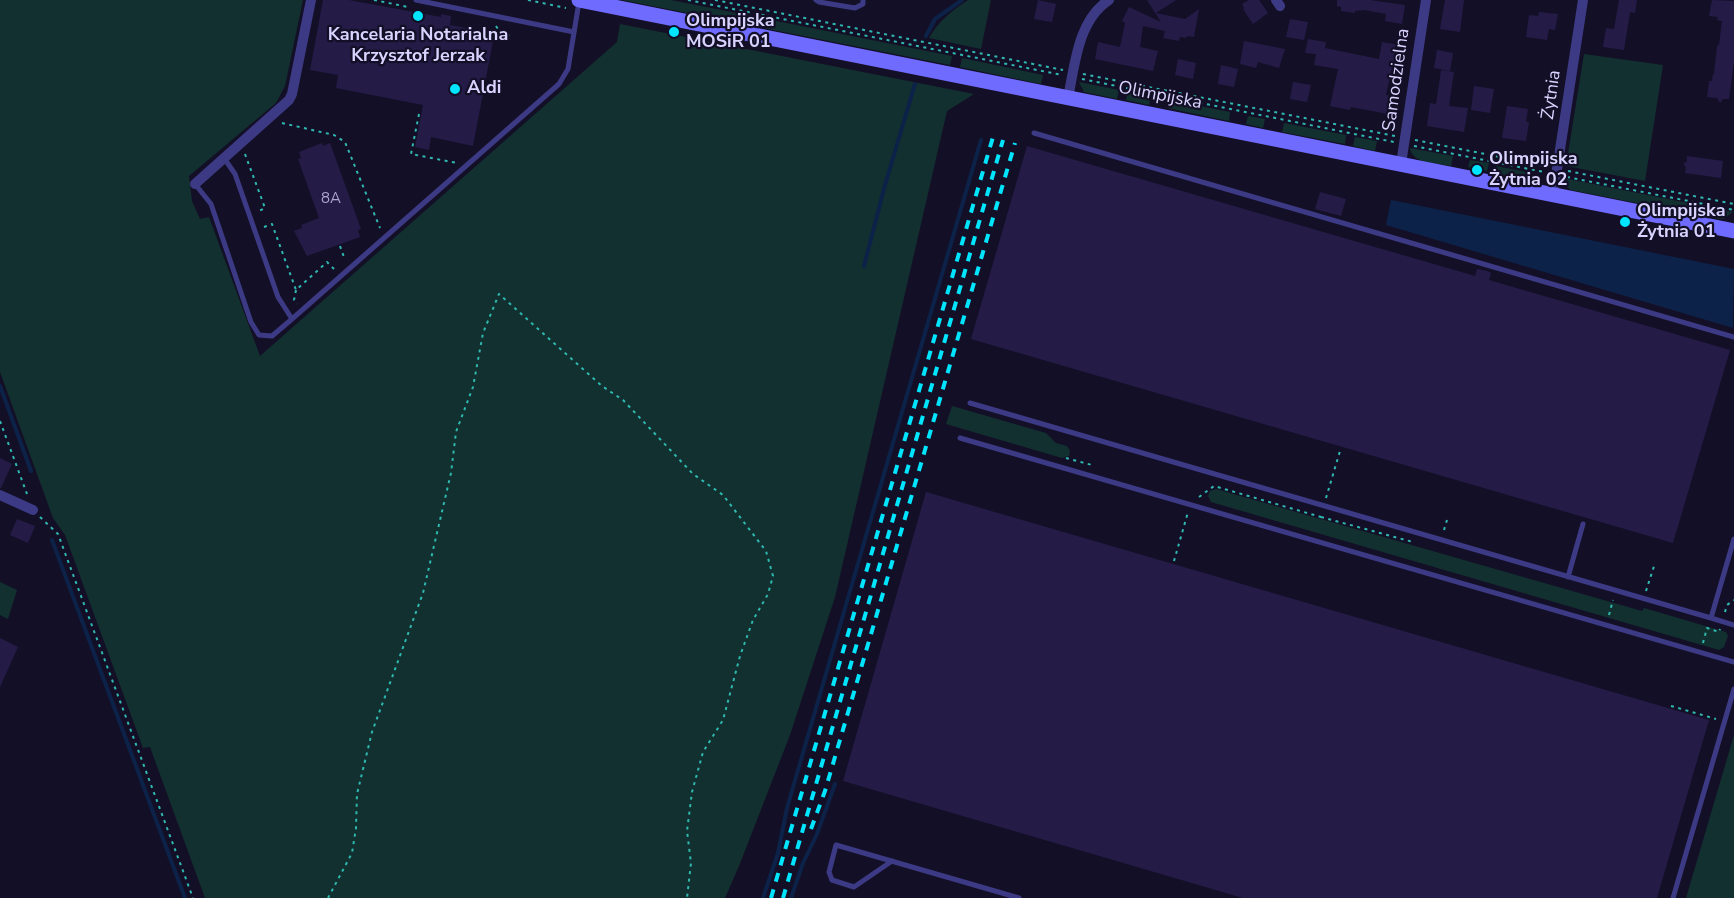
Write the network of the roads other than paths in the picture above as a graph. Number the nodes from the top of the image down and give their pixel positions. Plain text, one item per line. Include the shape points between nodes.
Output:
1 (311, 0) edge
2 (416, 0) edge
3 (579, 0) edge
4 (816, 0) edge
5 (863, 0) edge
6 (1110, 0) edge
7 (1426, 0) edge
8 (1583, 0) edge
9 (574, 32) junction
10 (1068, 98) junction
11 (1034, 133) dead end
12 (223, 157) junction
13 (1401, 164) junction
14 (195, 184) joint
15 (1553, 195) junction
16 (1734, 231) edge
17 (292, 319) junction
18 (1734, 337) edge
19 (970, 403) dead end
20 (960, 438) dead end
21 (0, 495) edge
22 (33, 510) road end
23 (1583, 524) dead end
24 (1734, 539) edge
25 (1568, 577) junction
26 (1711, 618) junction
27 (1734, 625) edge
28 (1734, 662) edge
29 (1734, 689) edge
30 (892, 861) junction
31 (1019, 898) edge
32 (1673, 898) edge

1 - 12 street via 289,100
2 - 9 lane
3 - 9 lane
3 - 10 street, Olimpijska
4 - 5 lane via 855,9
6 - 10 street via 1092,14 1086,25
7 - 13 street, Samodzielna
8 - 15 street, Żytnia
9 - 17 lane via 564,78
10 - 13 street, Olimpijska
11 - 18 lane
12 - 14 street
12 - 17 lane via 235,174 278,297
13 - 15 street, Olimpijska
14 - 17 lane via 211,204 251,322 259,335 272,336
15 - 16 street, Olimpijska
19 - 25 lane
20 - 28 lane
21 - 22 street
23 - 25 lane
24 - 26 lane
25 - 26 lane
26 - 27 lane
29 - 32 lane
30 - 30 lane via 836,845 829,872 832,880 854,887
30 - 31 lane

